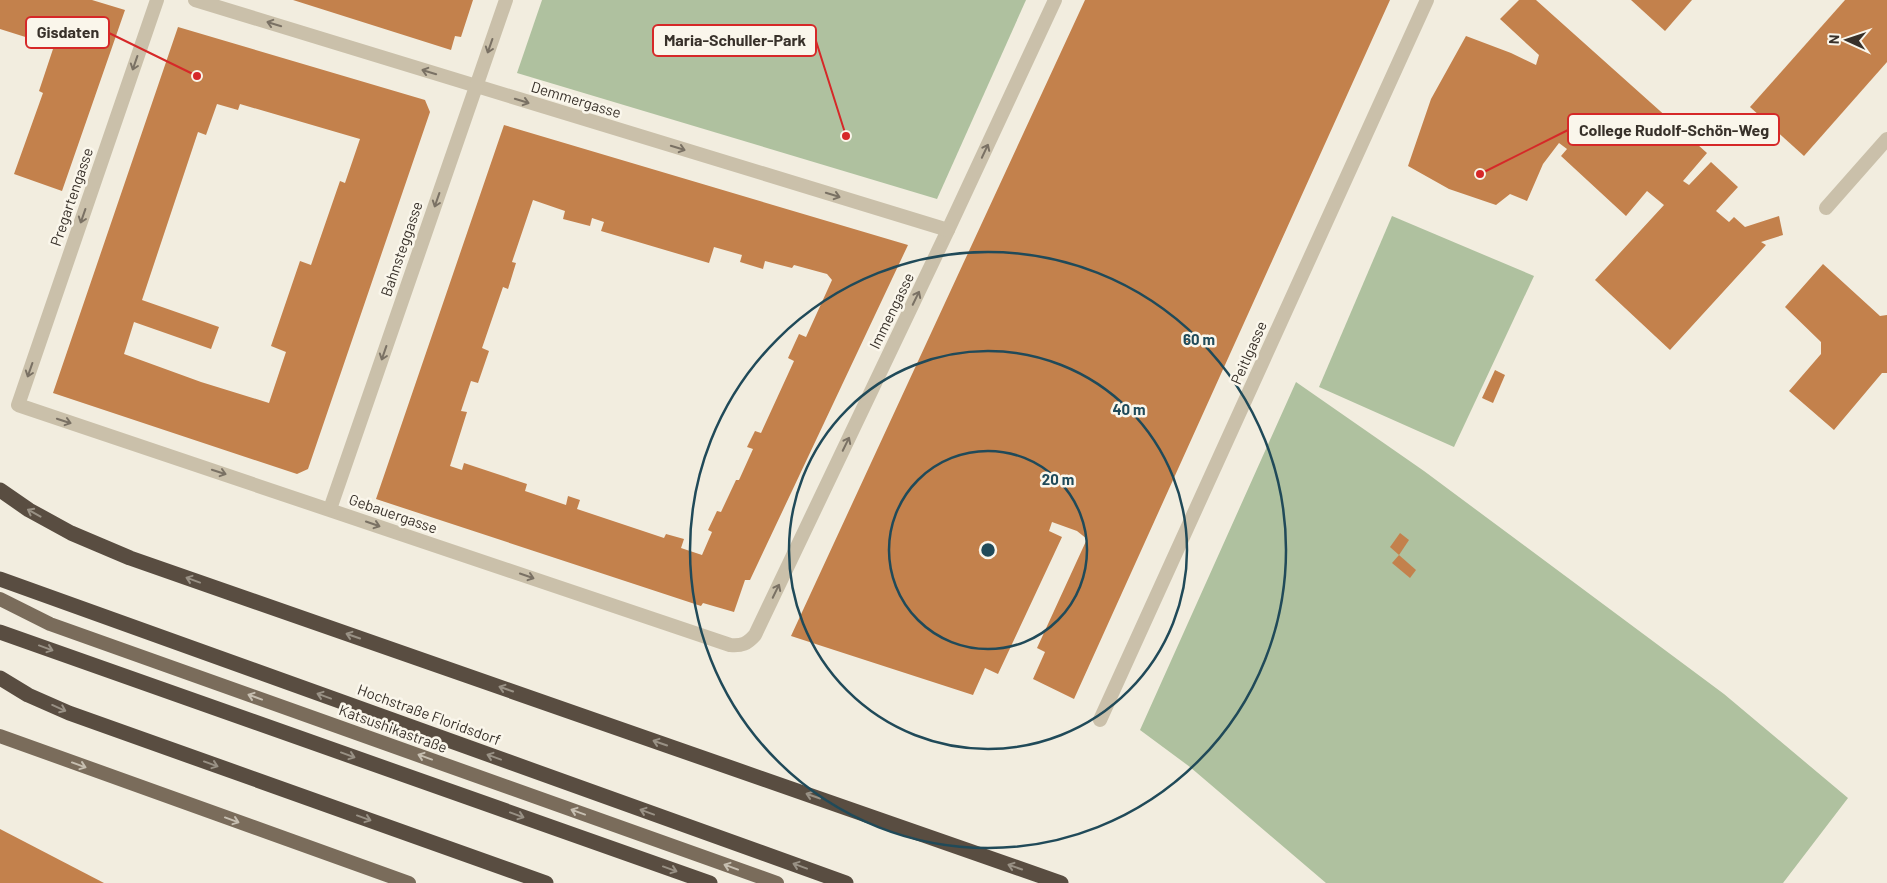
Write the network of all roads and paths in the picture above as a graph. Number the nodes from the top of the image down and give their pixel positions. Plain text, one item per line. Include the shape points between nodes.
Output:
1 (157, 0) edge
2 (195, 0) edge
3 (506, 0) edge
4 (1055, 0) edge
5 (1427, 0) edge
6 (476, 86) junction
7 (1887, 139) edge
8 (1826, 208) dead end
9 (948, 230) junction
10 (18, 405) joint
11 (0, 490) edge
12 (330, 509) junction
13 (0, 579) edge
14 (0, 599) edge
15 (0, 632) edge
16 (755, 635) joint
17 (0, 678) edge
18 (1100, 720) dead end
19 (0, 736) edge
20 (409, 883) edge
21 (546, 883) edge
22 (710, 883) edge
23 (777, 883) edge
24 (846, 883) edge
25 (1061, 883) edge

1 -> 10 street, Pregartengasse
6 -> 2 street, Demmergasse
3 -> 6 street, Bahnsteggasse
9 -> 4 street, Immengasse
5 - 18 street, Peitlgasse
6 -> 9 street, Demmergasse
6 -> 12 street, Bahnsteggasse
7 - 8 street
16 -> 9 street, Immengasse
10 -> 12 street, Gebauergasse
25 -> 11 highway via 130,558 71,533
12 -> 16 street, Gebauergasse via 730,645 748,644
24 -> 13 highway, Hochstraße Floridsdorf
23 -> 14 main road, Katsushikastraße via 50,624
15 -> 22 highway
17 -> 21 highway via 69,713
19 -> 20 main road

